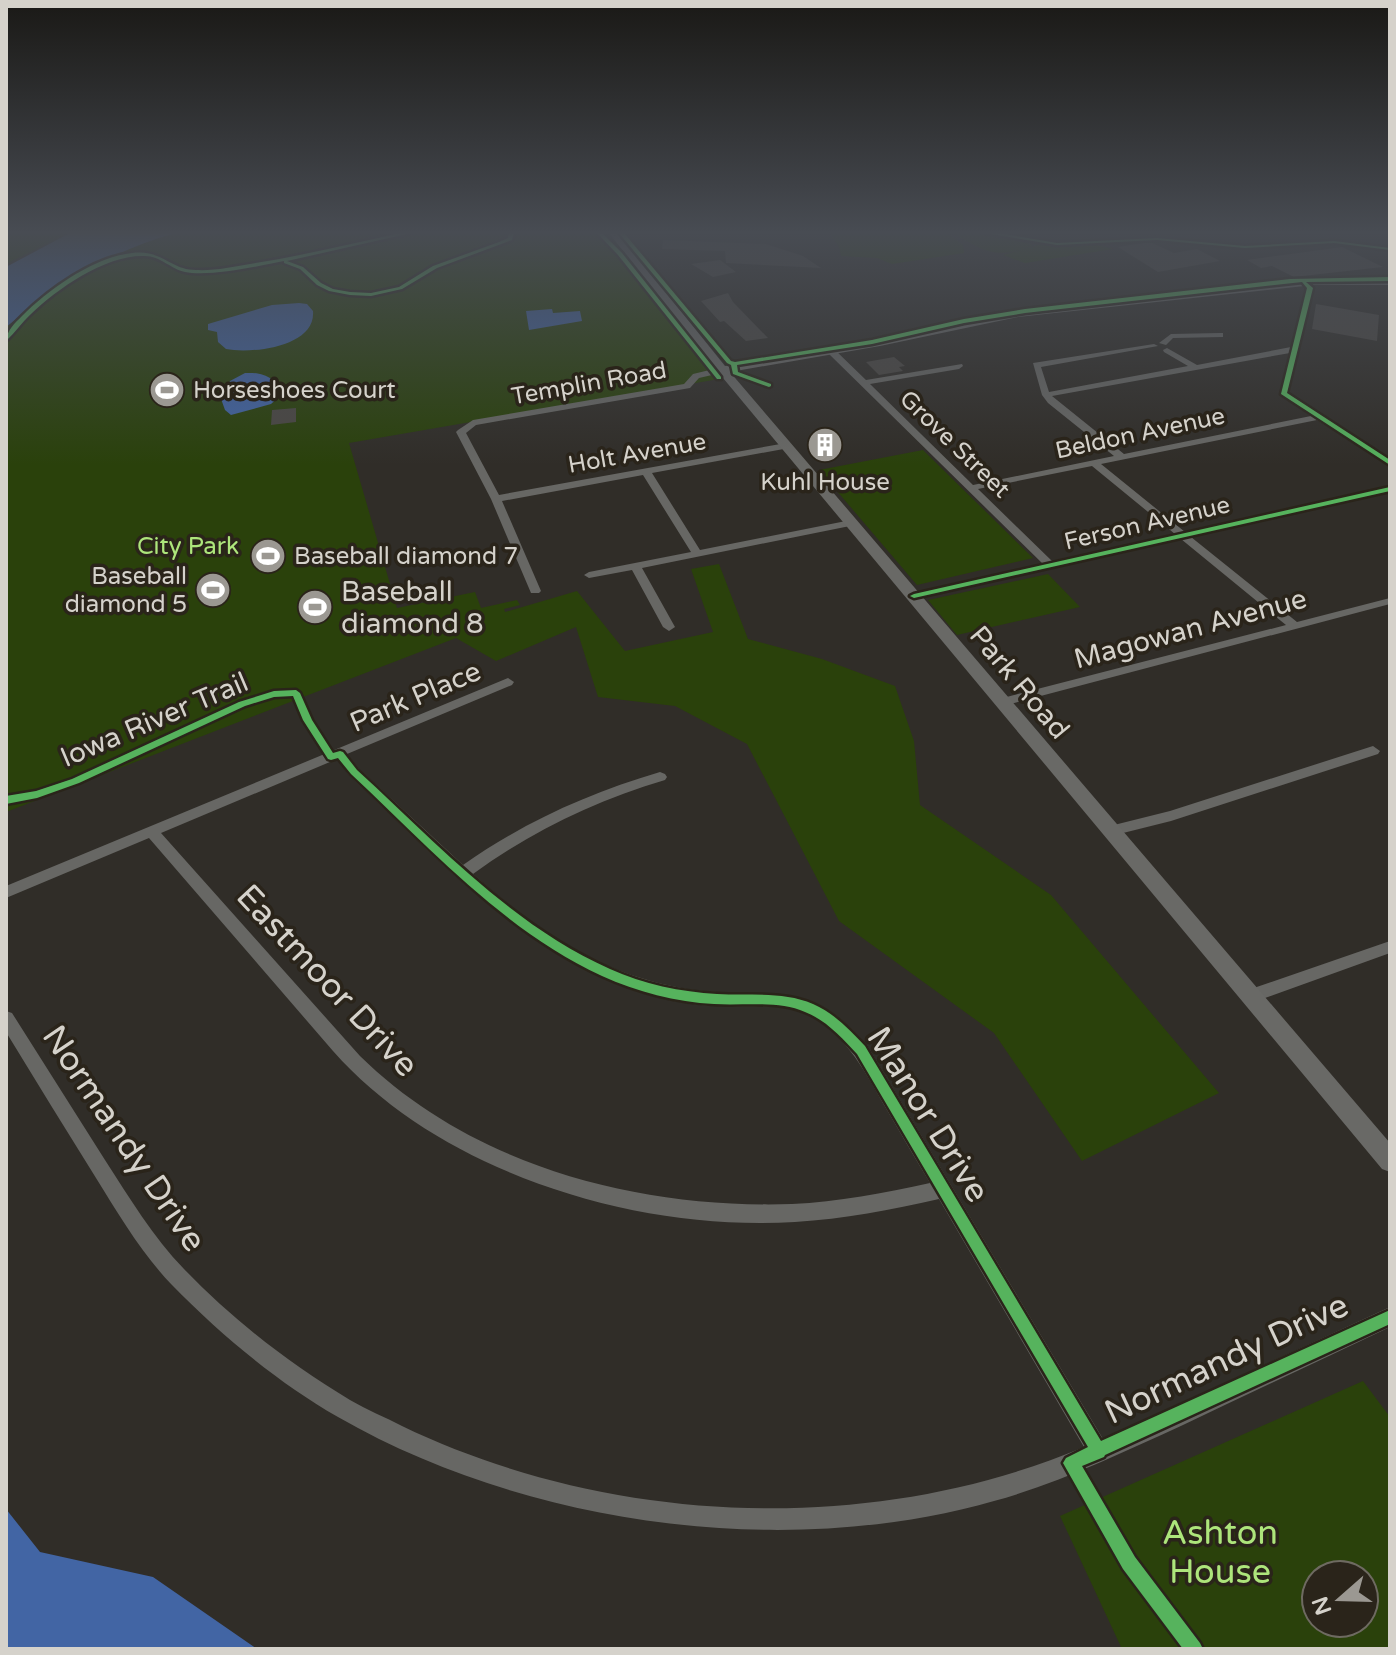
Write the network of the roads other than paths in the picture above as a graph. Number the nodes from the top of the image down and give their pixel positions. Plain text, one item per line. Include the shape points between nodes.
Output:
1 (674, 310) edge
2 (1053, 310) edge
3 (1305, 310) edge
4 (1220, 335) dead end
5 (1161, 346) junction
6 (1296, 349) junction
7 (832, 352) junction
8 (959, 366) dead end
9 (1196, 368) junction
10 (722, 370) junction
11 (863, 383) junction
12 (1046, 395) junction
13 (1317, 417) junction
14 (786, 446) junction
15 (1122, 457) junction
16 (1094, 463) junction
17 (1390, 463) edge
18 (646, 472) junction
19 (971, 488) junction
20 (1390, 489) edge
21 (496, 499) junction
22 (851, 523) junction
23 (1183, 535) junction
24 (698, 555) junction
25 (1050, 565) junction
26 (636, 567) junction
27 (589, 575) dead end
28 (535, 591) dead end
29 (914, 596) junction
30 (1390, 601) edge
31 (1295, 626) junction
32 (669, 627) dead end
33 (508, 682) dead end
34 (1003, 702) junction
35 (1373, 751) dead end
36 (340, 754) junction
37 (660, 777) dead end
38 (1111, 831) junction
39 (152, 832) junction
40 (465, 872) junction
41 (6, 892) edge
42 (1390, 947) edge
43 (1251, 996) junction
44 (6, 1018) edge
45 (1390, 1161) edge
46 (944, 1189) junction
47 (1390, 1317) edge
48 (1099, 1452) junction

1 - 10 street, Park Road
2 - 7 street
3 - 6 street
4 - 5 street via 1171,336
5 - 9 street
5 - 12 street via 1036,365
6 - 9 street
6 - 13 street via 1284,394
7 - 10 street
7 - 11 street, Grove Street
8 - 11 street
9 - 12 street
10 - 14 street, Park Road
10 - 21 street, Templin Road via 696,376 687,386 473,423 461,432
11 - 19 street, Grove Street
12 - 15 street
13 - 15 street, Beldon Avenue
13 - 17 street
14 - 18 street, Holt Avenue
14 - 22 street, Park Road
15 - 16 street, Beldon Avenue
16 - 19 street, Beldon Avenue
16 - 23 street
18 - 21 street, Holt Avenue
18 - 24 street
19 - 25 street, Grove Street
20 - 23 street, Ferson Avenue
21 - 28 street
22 - 24 street
22 - 29 street, Park Road
23 - 25 street, Ferson Avenue
23 - 31 street
24 - 26 street
25 - 29 street, Ferson Avenue
26 - 27 street
26 - 32 street
29 - 34 street, Park Road
30 - 31 street, Magowan Avenue
31 - 34 street, Magowan Avenue
33 - 36 street, Park Place
34 - 38 street, Park Road
35 - 38 street
36 - 39 street
36 - 40 street, Manor Drive
37 - 40 street via 555,814
38 - 43 street, Park Road
39 - 41 street
39 - 46 street, Eastmoor Drive via 367,1075 438,1127 509,1165 634,1203 723,1215 844,1210
40 - 46 street, Manor Drive via 536,934 607,973 683,995 793,1001 827,1016 861,1050
42 - 43 street
43 - 45 street, Park Road
44 - 48 street, Normandy Drive via 120,1199 178,1276 263,1355 400,1438 576,1497 689,1517 761,1521 903,1510 972,1496
46 - 48 street, Manor Drive
47 - 48 street, Normandy Drive

